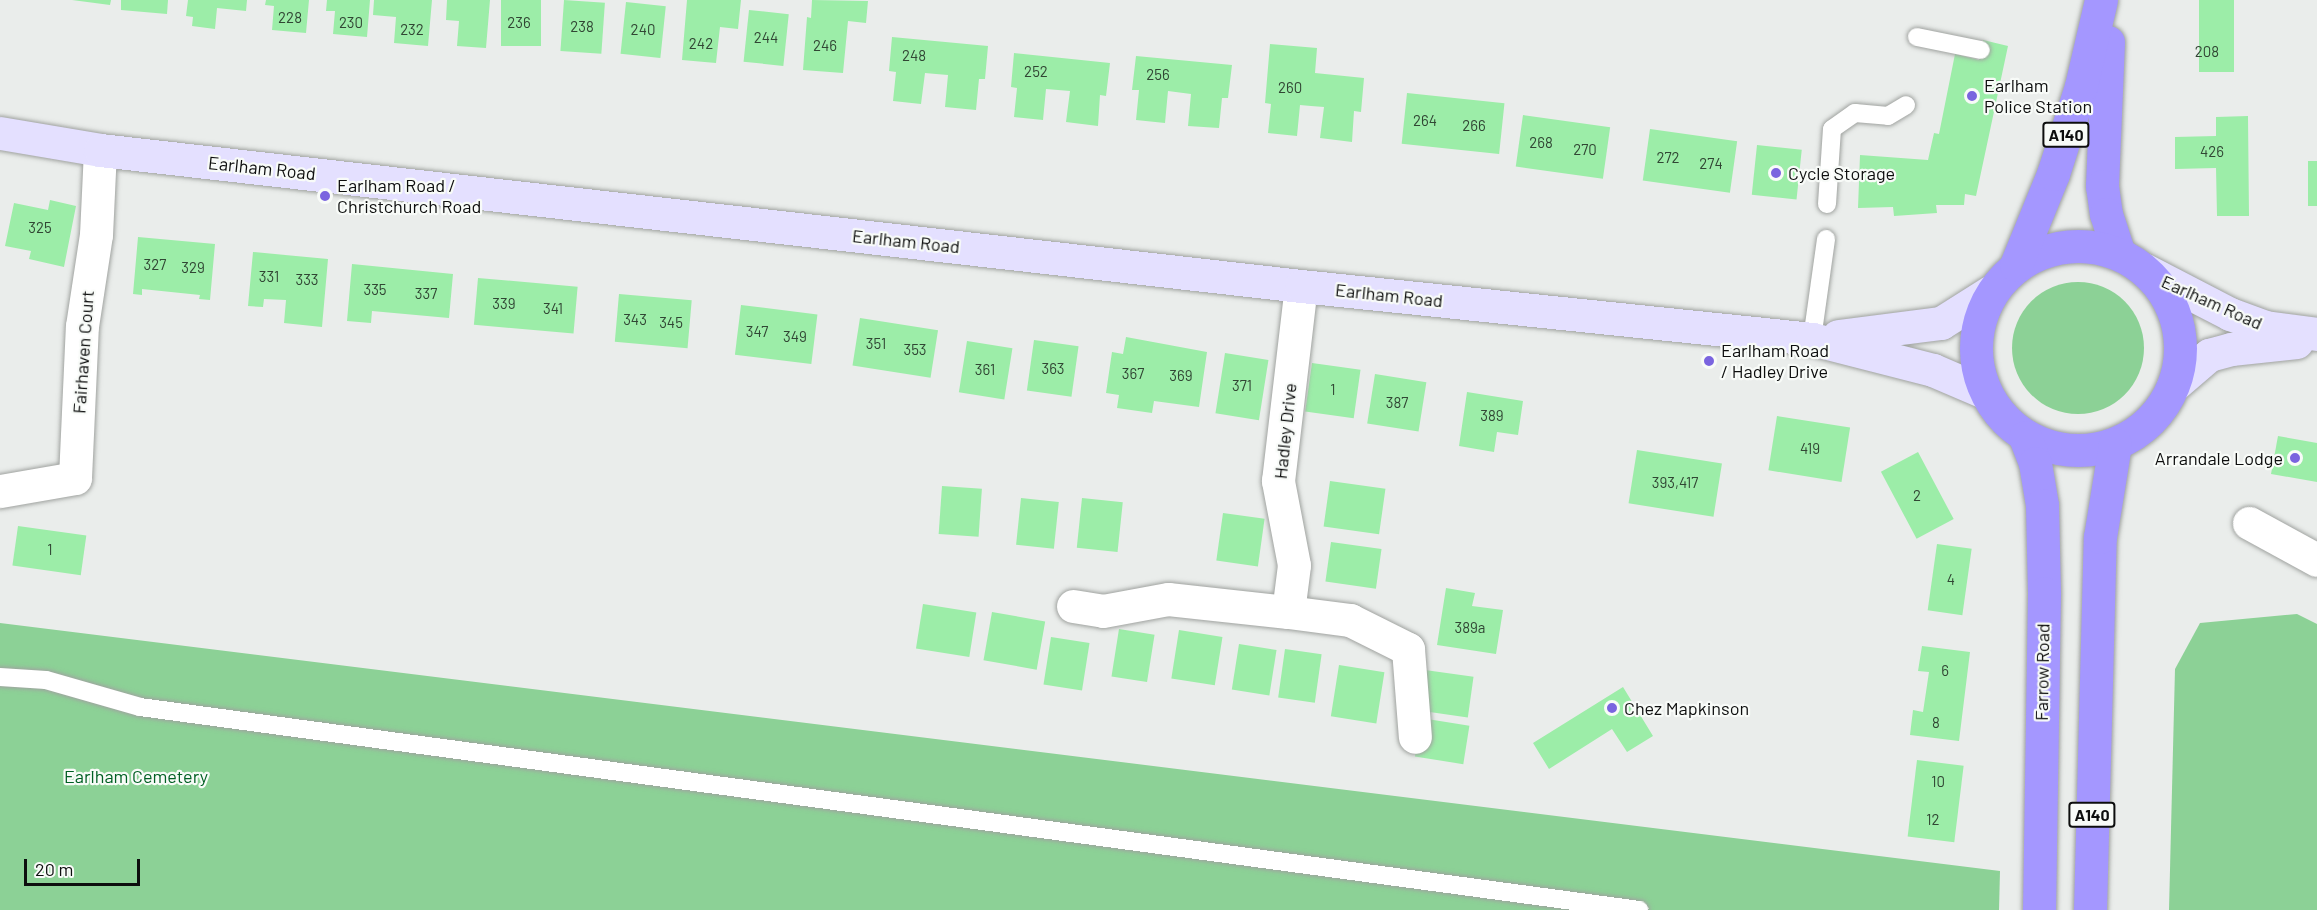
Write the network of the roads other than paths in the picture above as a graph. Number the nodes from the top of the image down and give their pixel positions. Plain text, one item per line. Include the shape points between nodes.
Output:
1 (2101, 0) edge
2 (2111, 0) edge
3 (1917, 37) dead end
4 (1981, 50) dead end
5 (1906, 105) dead end
6 (0, 133) edge
7 (100, 150) junction
8 (1827, 204) dead end
9 (1826, 239) dead end
10 (2132, 262) junction
11 (2016, 265) junction
12 (1301, 285) junction
13 (1990, 292) junction
14 (2317, 334) edge
15 (1812, 339) junction
16 (2317, 339) edge
17 (2173, 386) junction
18 (1984, 392) junction
19 (2025, 437) junction
20 (2115, 444) junction
21 (0, 491) edge
22 (2249, 523) dead end
23 (2317, 560) edge
24 (1073, 606) dead end
25 (1288, 612) junction
26 (0, 678) edge
27 (1415, 737) dead end
28 (1592, 907) edge
29 (1639, 910) edge
30 (2038, 910) edge
31 (2090, 910) edge

1 - 11 highway, A140 via 2081,86 2053,174
2 - 10 highway, A140 via 2102,186 2106,214
3 - 4 lane
5 - 8 lane via 1888,116 1855,113 1832,129
6 - 7 main road, Earlham Road
7 - 12 main road, Earlham Road
7 - 21 street, Fairhaven Court via 96,235 82,326 75,478
9 - 15 lane
10 - 11 highway, A140 via 2084,245 2048,249
10 - 14 main road, Earlham Road via 2230,314 2265,327
10 - 17 highway, A140 via 2170,303 2180,344
11 - 13 highway, A140
12 - 15 main road, Earlham Road
12 - 25 street, Hadley Drive via 1278,481 1294,565
13 - 15 main road, Earlham Road via 1941,323
13 - 18 highway, A140 via 1980,330 1979,363
15 - 18 main road, Earlham Road via 1933,370
16 - 17 main road, Earlham Road via 2209,355
17 - 20 highway, A140 via 2156,415
18 - 19 highway, A140 via 2001,418
19 - 20 highway, A140 via 2054,448 2085,450
19 - 30 highway, Farrow Road via 2035,463 2042,505
20 - 31 highway, A140 via 2100,537
22 - 23 street
24 - 25 street via 1103,611 1168,599
25 - 27 street via 1350,620 1408,649
26 - 28 lane via 46,680 140,707
28 - 29 lane

